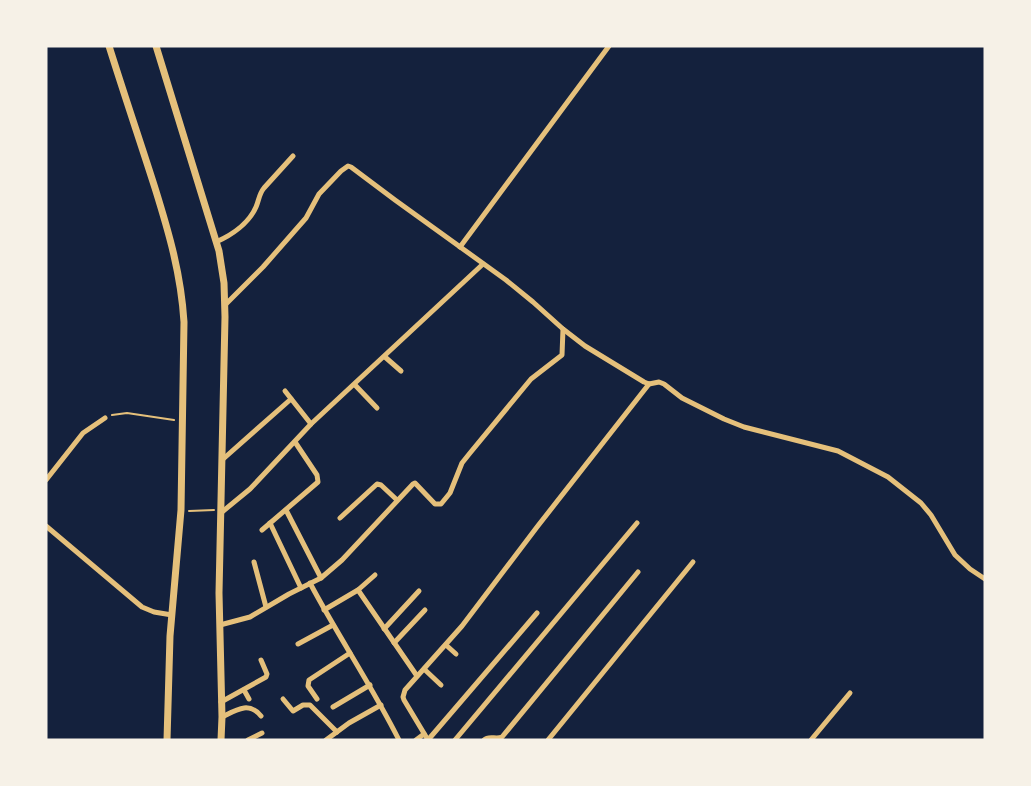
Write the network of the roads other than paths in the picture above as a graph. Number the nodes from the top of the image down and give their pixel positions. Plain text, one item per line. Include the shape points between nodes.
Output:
1 (109, 46) edge
2 (156, 46) edge
3 (609, 46) edge
4 (293, 156) dead end
5 (216, 242) junction
6 (460, 247) junction
7 (483, 264) junction
8 (225, 305) junction
9 (563, 330) junction
10 (384, 357) junction
11 (401, 371) dead end
12 (649, 384) junction
13 (355, 385) junction
14 (285, 391) dead end
15 (291, 399) junction
16 (377, 408) dead end
17 (105, 418) road end
18 (311, 424) junction
19 (295, 442) junction
20 (222, 460) junction
21 (46, 480) edge
22 (397, 500) junction
23 (286, 510) junction
24 (218, 511) junction
25 (340, 518) dead end
26 (270, 523) junction
27 (636, 523) dead end
28 (46, 526) edge
29 (262, 530) dead end
30 (254, 562) dead end
31 (693, 562) dead end
32 (638, 572) dead end
33 (375, 575) dead end
34 (321, 578) junction
35 (985, 579) edge
36 (310, 583) junction
37 (301, 588) junction
38 (358, 590) junction
39 (419, 591) dead end
40 (266, 607) junction
41 (324, 610) junction
42 (425, 610) dead end
43 (537, 613) dead end
44 (172, 615) junction
45 (220, 625) junction
46 (334, 625) junction
47 (384, 629) junction
48 (394, 643) junction
49 (298, 644) dead end
50 (446, 645) junction
51 (350, 653) junction
52 (456, 654) dead end
53 (260, 660) dead end
54 (424, 669) junction
55 (417, 676) junction
56 (370, 685) junction
57 (442, 685) dead end
58 (244, 690) junction
59 (850, 693) dead end
60 (249, 699) dead end
61 (283, 699) dead end
62 (317, 699) dead end
63 (221, 702) junction
64 (381, 705) junction
65 (333, 707) dead end
66 (261, 716) dead end
67 (222, 717) junction
68 (337, 732) junction
69 (262, 733) dead end
70 (427, 738) edge
71 (494, 739) edge
72 (167, 740) edge
73 (221, 740) edge
74 (248, 740) edge
75 (326, 740) edge
76 (399, 740) edge
77 (416, 740) edge
78 (455, 740) edge
79 (484, 740) edge
80 (548, 740) edge
81 (811, 740) edge

1 - 44 street via 180,277 184,322 181,510
2 - 5 street
3 - 6 street
4 - 5 street via 260,192 256,208 245,223
5 - 8 street via 222,266
6 - 7 street
6 - 8 street via 348,166 316,199 306,218 259,272
7 - 9 street via 533,302
7 - 10 street
8 - 20 street
9 - 12 street
9 - 22 street via 562,355 531,379 470,453 441,504 435,504 415,483
10 - 11 street
10 - 13 street
12 - 35 street via 664,384 689,402 734,424 838,450 888,477 921,503 955,555
12 - 50 street
13 - 16 street
13 - 18 street
14 - 15 street
15 - 18 street
15 - 20 street
17 - 21 street via 83,433
18 - 19 street
19 - 23 street via 317,475 318,482
19 - 24 street via 250,489
20 - 24 street
22 - 25 street via 376,484
22 - 34 street
23 - 26 street
23 - 34 street
24 - 45 street
26 - 29 street
26 - 37 street
27 - 78 street
28 - 44 street via 142,607
30 - 40 street
31 - 80 street
32 - 71 street via 502,737
33 - 38 street
34 - 36 street
36 - 37 street
36 - 41 street
37 - 40 street
38 - 41 street
38 - 47 street
39 - 47 street
40 - 45 street via 250,617
41 - 46 street
42 - 48 street
43 - 70 street
44 - 72 street
45 - 63 street
46 - 49 street
46 - 51 street
47 - 48 street
48 - 55 street
50 - 52 street
50 - 54 street
51 - 56 street
51 - 62 street via 309,680 308,686
53 - 58 street via 267,674 265,679
54 - 55 street
54 - 57 street
55 - 70 street via 403,697
56 - 64 street
56 - 65 street
58 - 60 street
58 - 63 street
59 - 81 street
61 - 68 street via 291,710 310,705
63 - 67 street
64 - 68 street
64 - 76 street
66 - 67 street via 254,709 245,707
67 - 73 street
68 - 75 street
69 - 74 street
70 - 77 street
71 - 79 street

